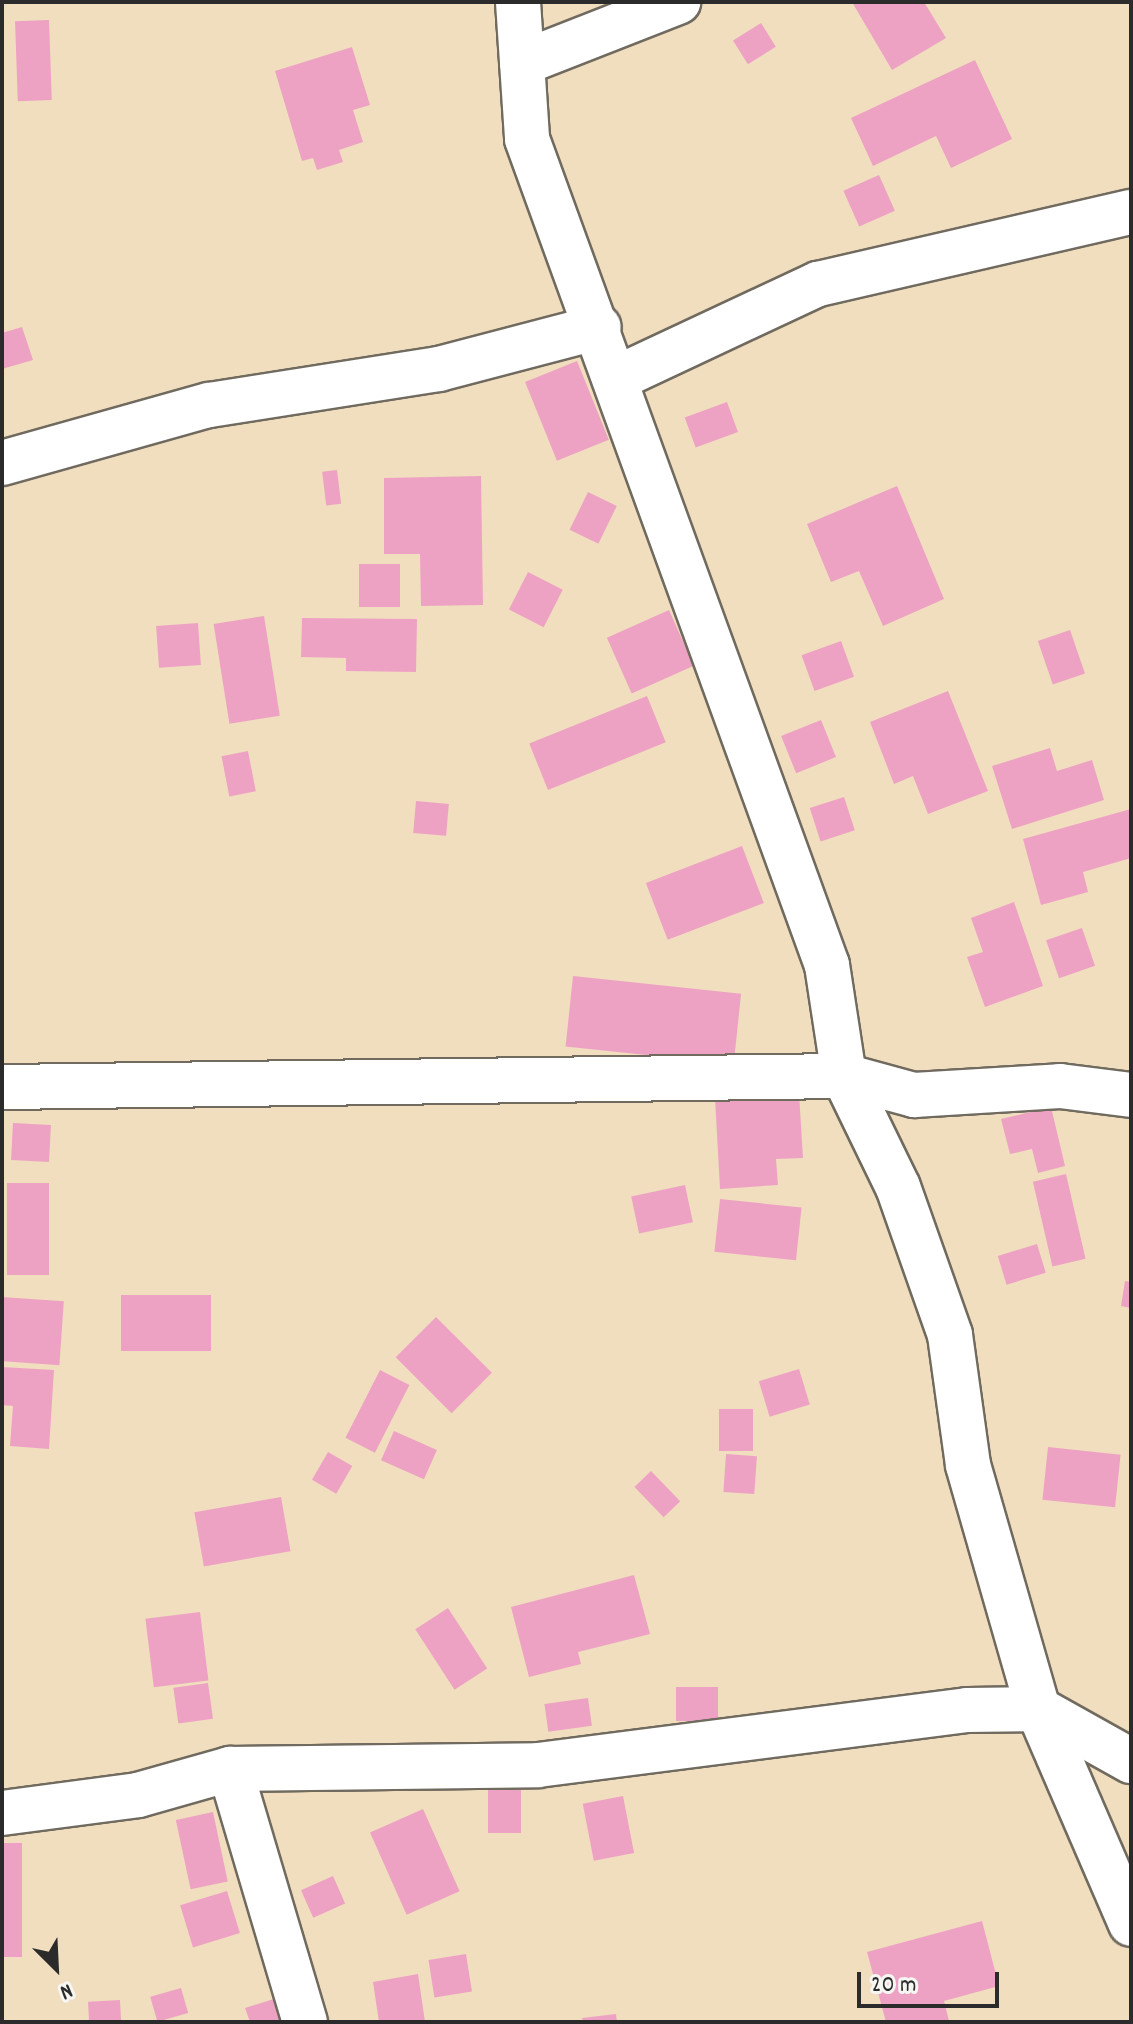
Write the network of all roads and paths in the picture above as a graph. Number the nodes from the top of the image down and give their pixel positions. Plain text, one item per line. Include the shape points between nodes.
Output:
1 (518, 2) edge
2 (678, 2) edge
3 (522, 63) junction
4 (1131, 212) edge
5 (599, 327) junction
6 (617, 378) junction
7 (2, 463) edge
8 (844, 1076) junction
9 (2, 1087) edge
10 (1131, 1095) edge
11 (1038, 1709) junction
12 (1131, 1761) edge
13 (230, 1769) junction
14 (2, 1813) edge
15 (1131, 1924) edge
16 (305, 2022) edge

1 - 3 street
2 - 3 street
3 - 5 street via 527,139
4 - 6 street via 818,284
5 - 6 street
5 - 7 street via 439,369 209,405
6 - 8 street via 827,965
8 - 9 street
8 - 10 street via 914,1095 1060,1086
8 - 11 street via 898,1187 950,1335 968,1465
11 - 12 street
11 - 13 street via 967,1710 538,1765
11 - 15 street
13 - 14 street via 138,1795
13 - 16 street

